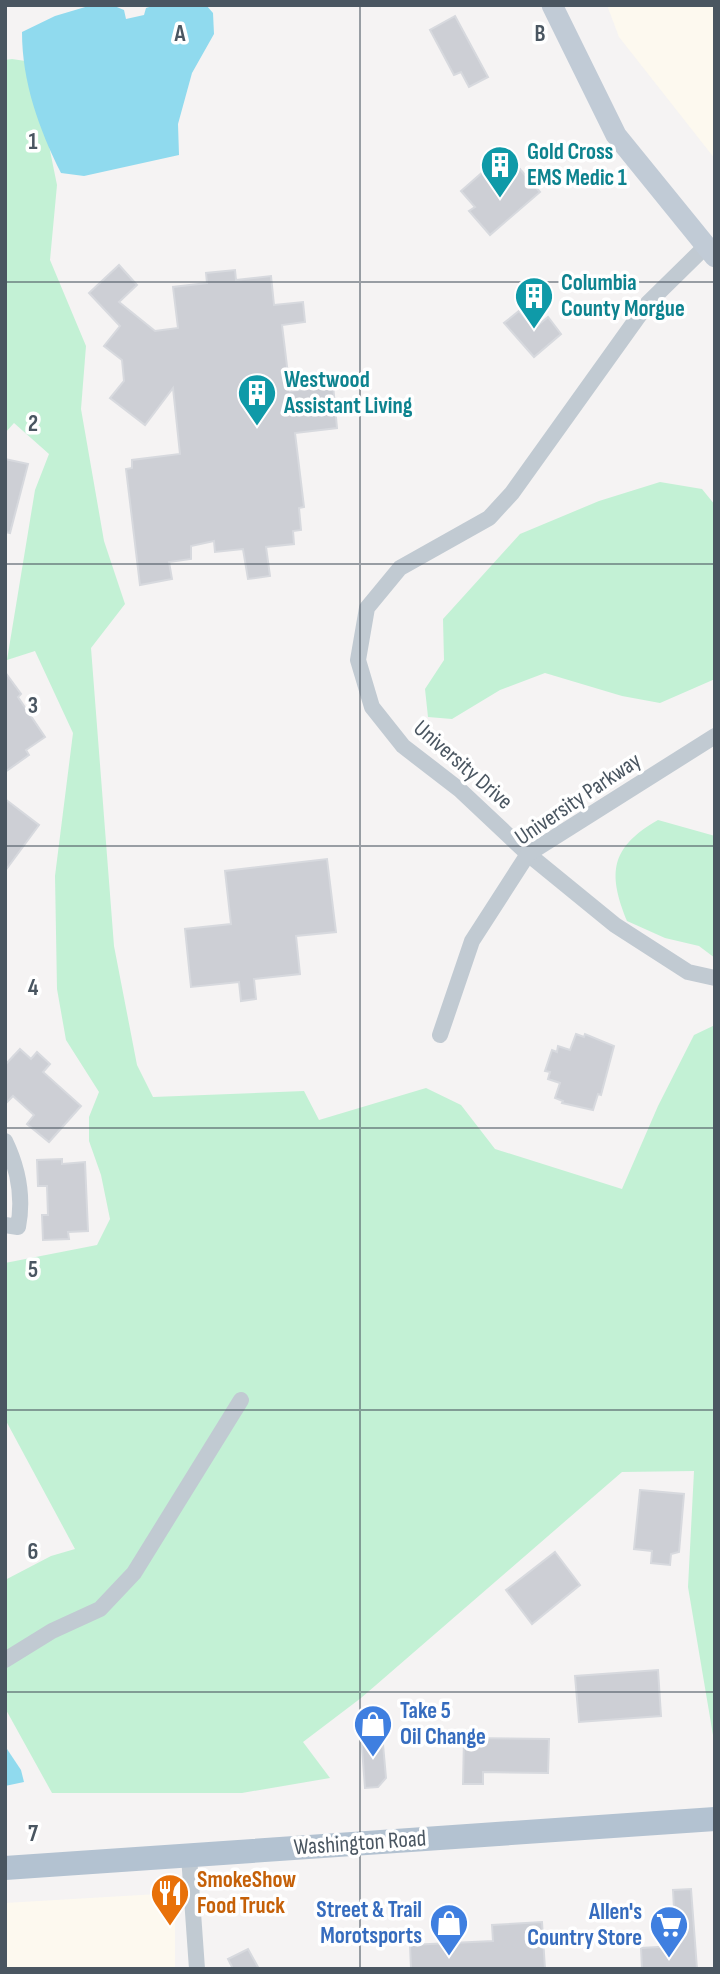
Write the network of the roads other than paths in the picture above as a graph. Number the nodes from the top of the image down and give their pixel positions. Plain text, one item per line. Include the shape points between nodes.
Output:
1 (552, 5) edge
2 (710, 252) edge
3 (715, 736) edge
4 (528, 854) junction
5 (715, 978) edge
6 (440, 1035) dead end
7 (5, 1141) edge
8 (5, 1225) edge
9 (241, 1400) dead end
10 (5, 1660) edge
11 (715, 1819) edge
12 (189, 1856) junction
13 (5, 1868) edge
14 (197, 1969) edge

1 - 2 main road via 616,135
2 - 4 street, University Drive via 648,303 512,493 489,518 400,568 368,608 358,660 372,707 403,746 460,789
3 - 4 street, University Parkway
4 - 5 street, University Drive via 615,925 688,972
4 - 6 street, University Parkway via 472,941
7 - 8 street via 16,1164 22,1208 18,1227
9 - 10 street via 134,1573 100,1608
11 - 12 main road, Washington Road
12 - 13 main road, Washington Road
12 - 14 street

